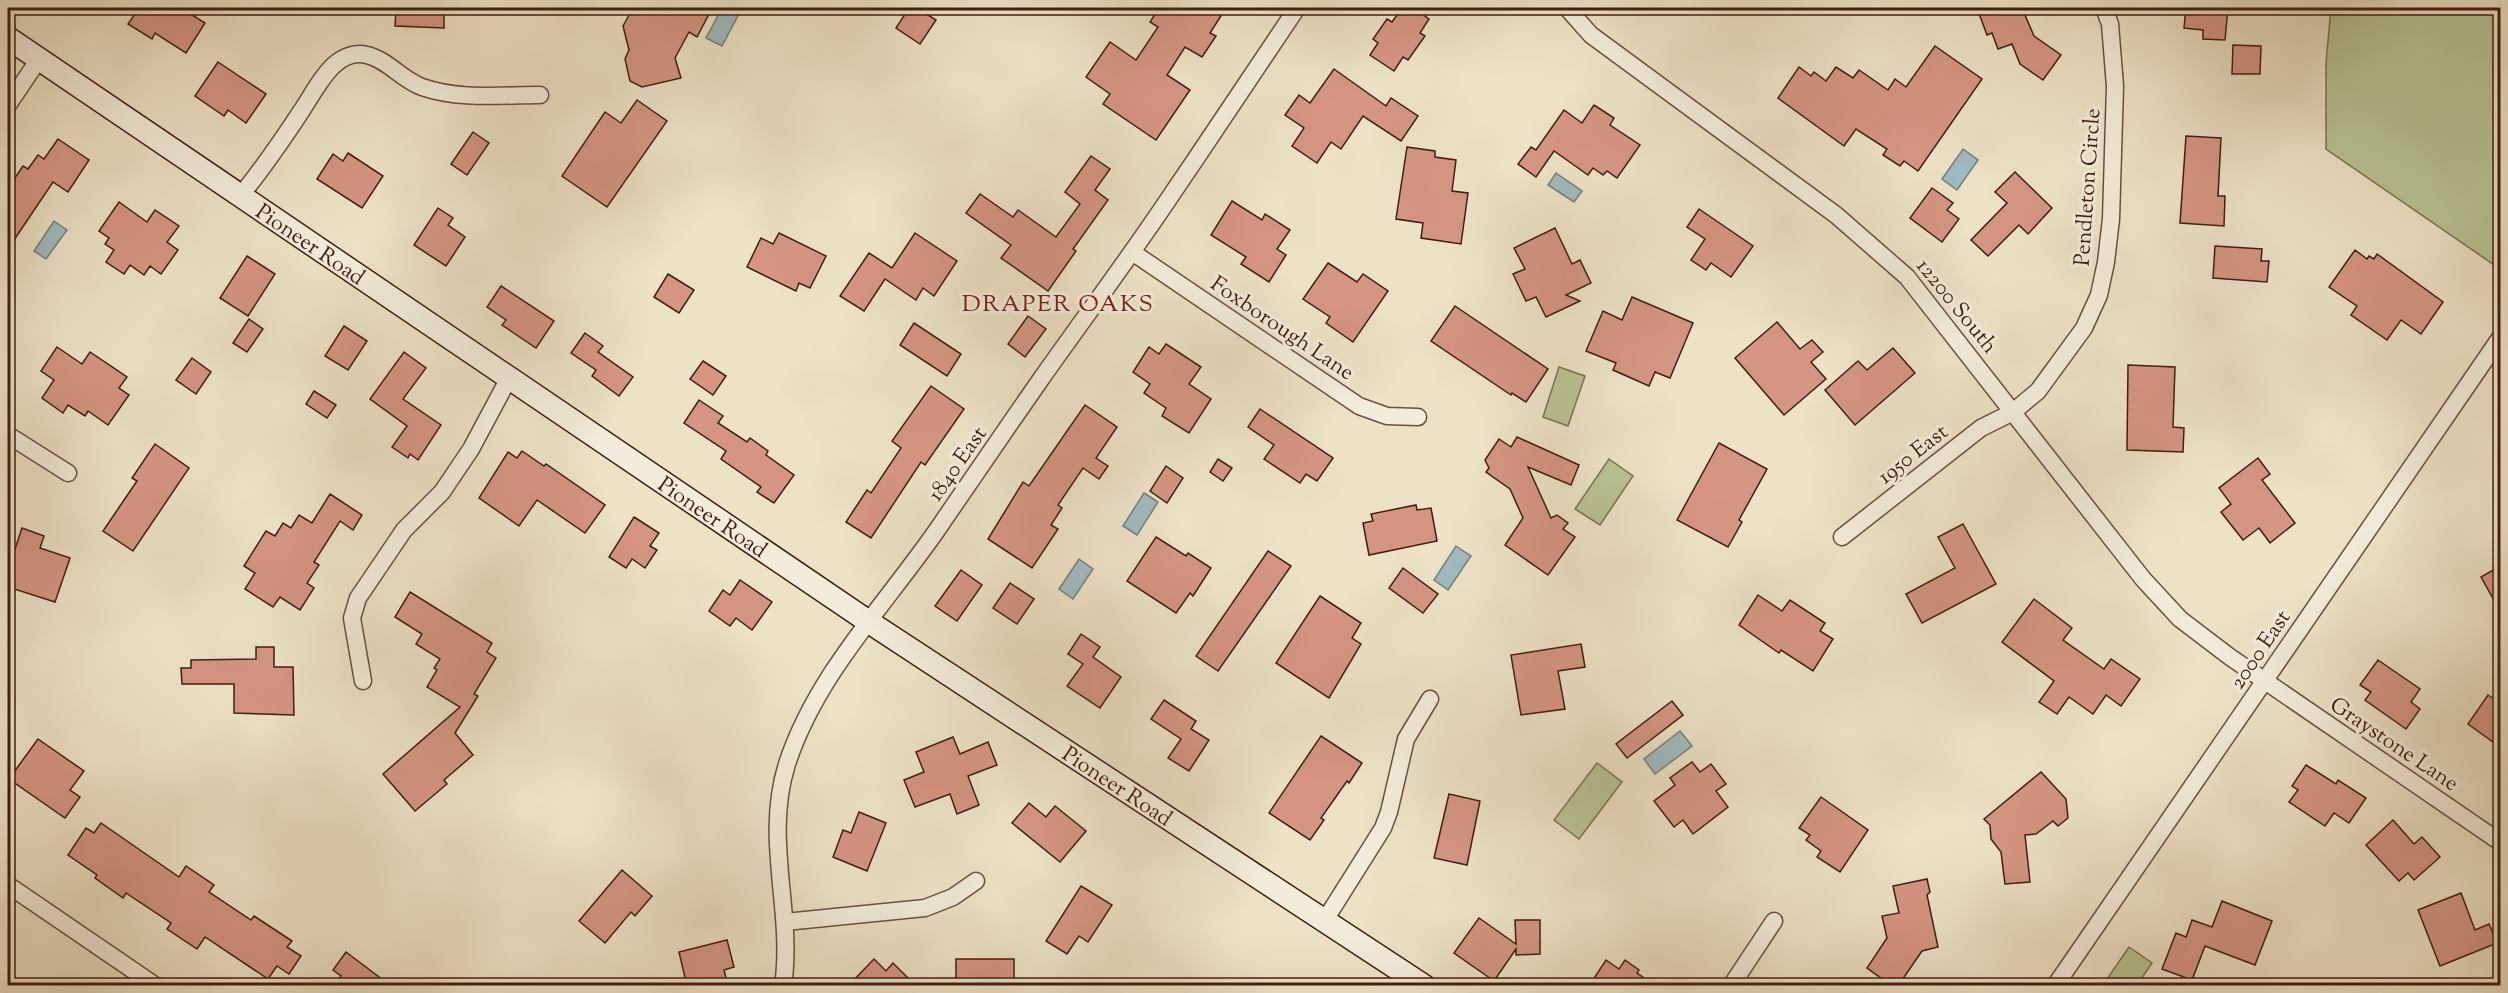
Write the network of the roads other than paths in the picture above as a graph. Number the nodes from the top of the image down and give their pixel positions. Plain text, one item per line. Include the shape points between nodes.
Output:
1 (1297, 8) edge
2 (1567, 8) edge
3 (2104, 8) edge
4 (8, 38) edge
5 (39, 60) junction
6 (540, 95) dead end
7 (8, 105) edge
8 (241, 195) junction
9 (1132, 252) junction
10 (2500, 338) edge
11 (510, 378) junction
12 (2013, 412) junction
13 (1418, 417) dead end
14 (8, 435) edge
15 (68, 473) dead end
16 (1842, 537) dead end
17 (869, 622) junction
18 (363, 681) dead end
19 (2265, 681) junction
20 (1430, 699) dead end
21 (2500, 842) edge
22 (976, 881) dead end
23 (8, 885) edge
24 (1326, 920) junction
25 (1774, 921) dead end
26 (785, 922) junction
27 (156, 986) edge
28 (783, 986) edge
29 (1424, 986) edge
30 (1731, 986) edge
31 (2055, 986) edge

1 - 9 street, 1840 East
2 - 12 street, 12200 South via 1591,35 1885,255 1928,300
3 - 12 street, Pendleton Circle via 2111,33 2115,86 2111,219 2099,295 2063,360 2038,391
4 - 5 street, Pioneer Road
5 - 7 street
5 - 8 street, Pioneer Road
6 - 8 street via 436,91 408,80 369,55 349,56 326,75
8 - 11 street, Pioneer Road
9 - 13 street, Foxborough Lane via 1359,406 1387,416
9 - 17 street, 1840 East
10 - 19 street, 2000 East
11 - 17 street, Pioneer Road
11 - 18 street via 477,440 442,492 404,530 358,598 352,618
12 - 16 street, 1950 East via 1981,428
12 - 19 street, 12200 South via 2160,600
14 - 15 street
17 - 24 street, Pioneer Road
17 - 26 street, 1840 East via 822,688 786,767 776,846
19 - 21 street, Graystone Lane
19 - 31 street, 2000 East
20 - 24 street via 1406,739 1383,828
22 - 26 street via 953,897 925,908
23 - 27 street
24 - 29 street, Pioneer Road
25 - 30 street
26 - 28 street, 1840 East

